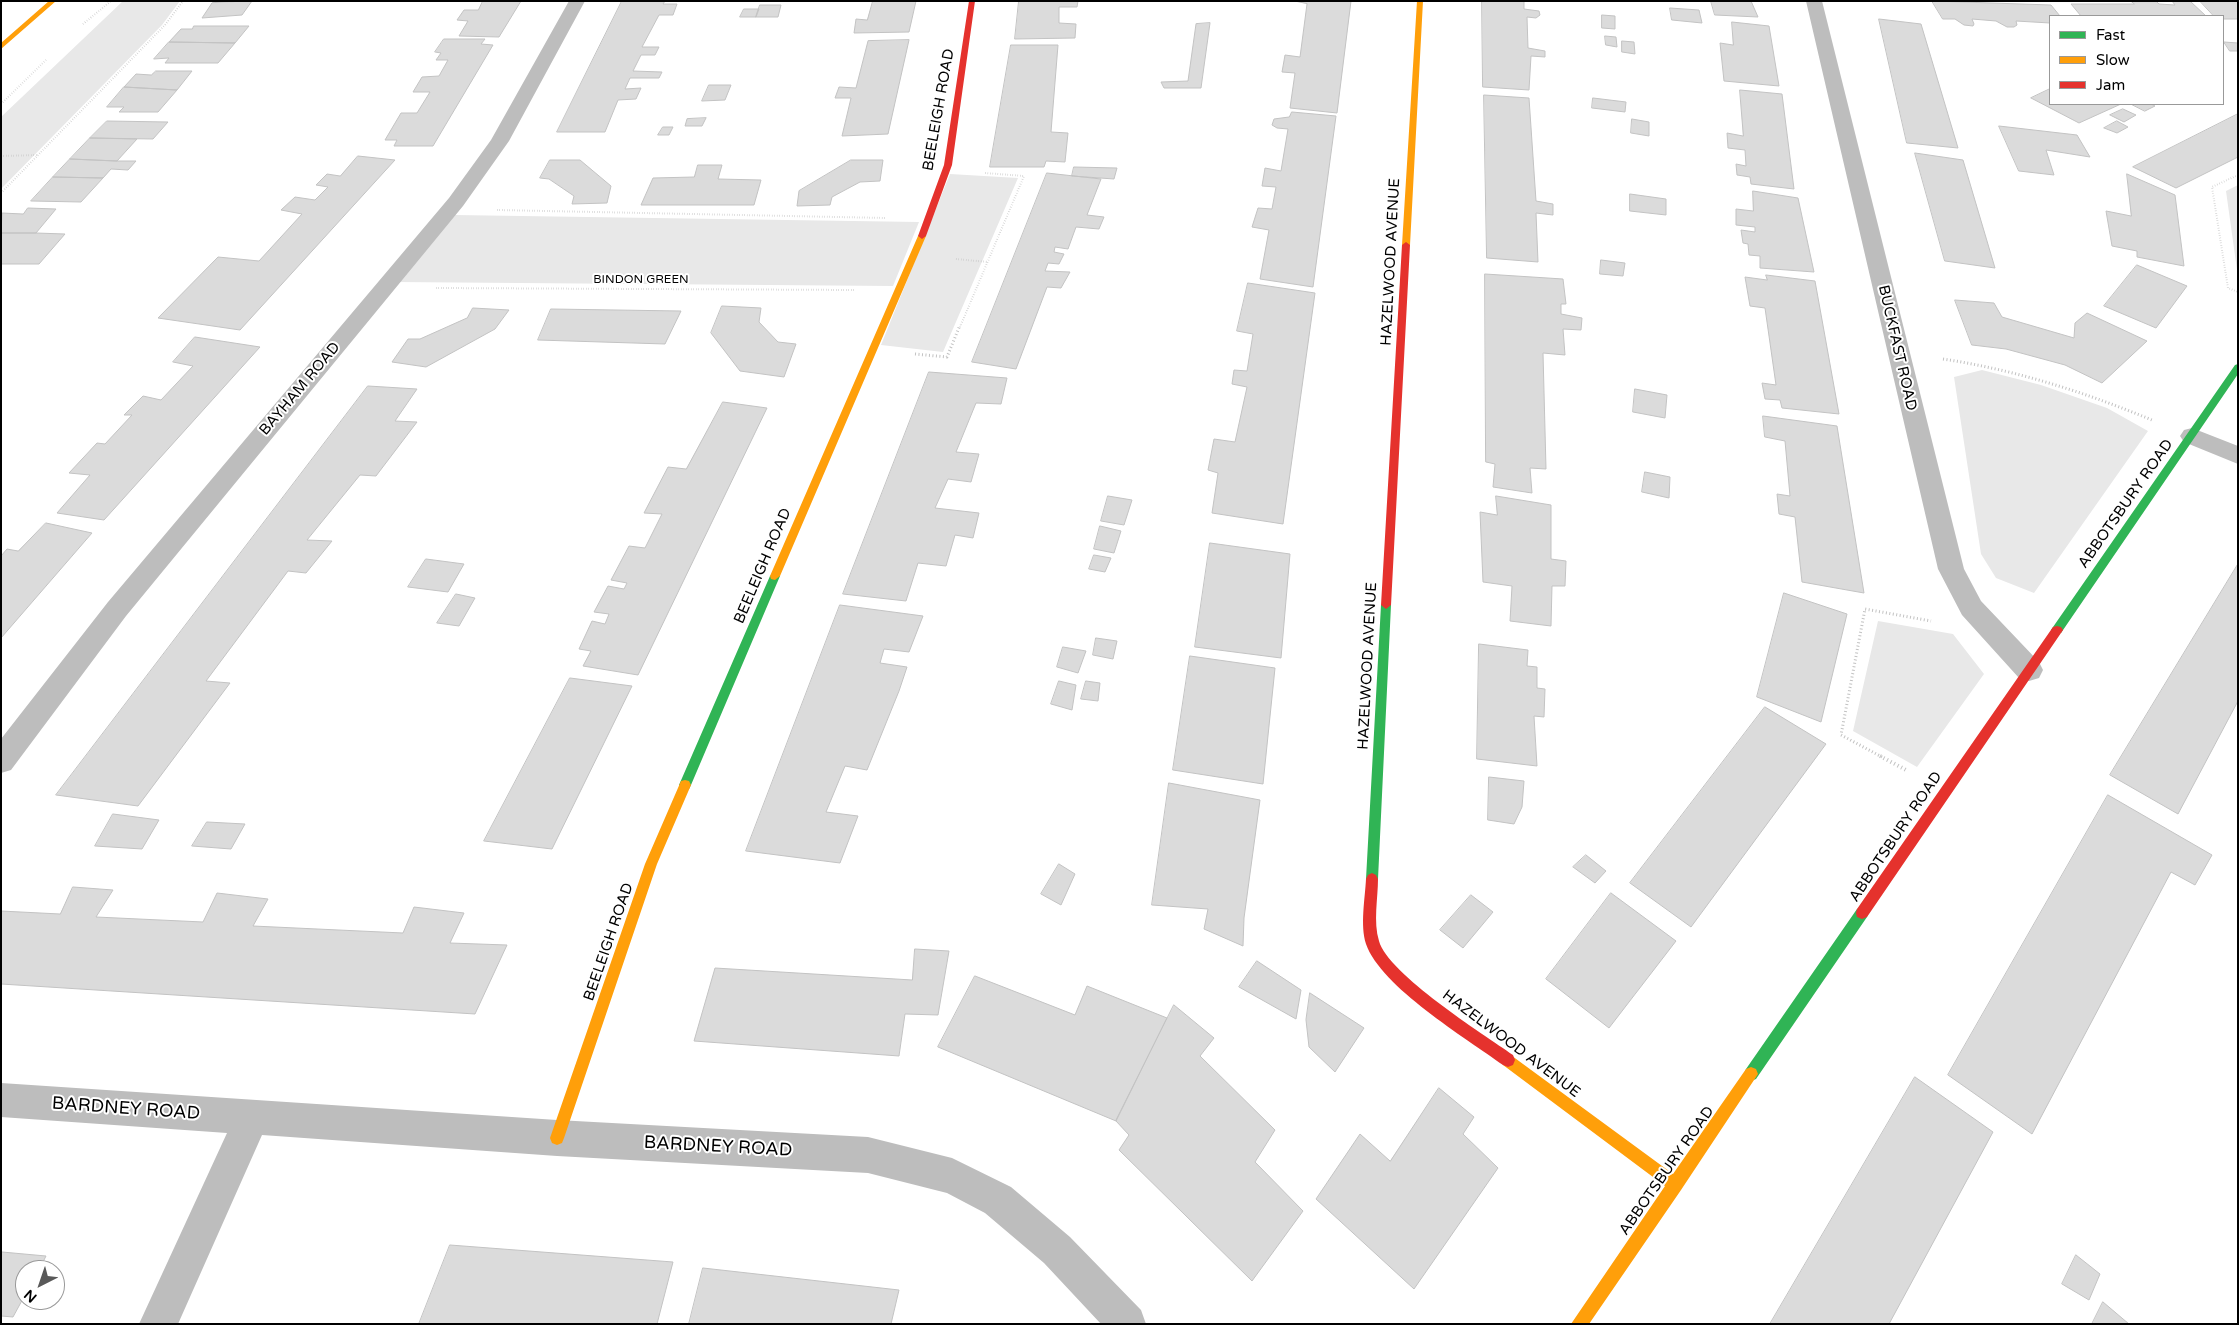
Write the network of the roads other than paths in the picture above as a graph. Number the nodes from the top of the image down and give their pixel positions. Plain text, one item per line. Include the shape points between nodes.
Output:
1 (53, 1) edge
2 (577, 1) edge
3 (972, 1) edge
4 (1420, 1) edge
5 (1814, 1) edge
6 (1, 46) edge
7 (2238, 368) edge
8 (2192, 436) junction
9 (2238, 456) edge
10 (2029, 670) junction
11 (1, 761) edge
12 (1, 1100) edge
13 (252, 1118) junction
14 (557, 1138) junction
15 (1676, 1185) junction
16 (158, 1324) edge
17 (1127, 1324) edge
18 (1579, 1324) edge

1 - 6 main road
2 - 11 street, BAYHAM ROAD via 500,141 450,209 117,609
3 - 14 main road, BEELEIGH ROAD via 946,170 929,219 651,864
4 - 15 main road, HAZELWOOD AVENUE via 1388,562 1372,881 1372,943 1384,963 1403,982
5 - 10 street, BUCKFAST ROAD via 1951,569 1971,608
7 - 8 main road, ABBOTSBURY ROAD
8 - 9 street
8 - 10 main road, ABBOTSBURY ROAD
10 - 15 main road, ABBOTSBURY ROAD
12 - 13 street, BARDNEY ROAD
13 - 14 street, BARDNEY ROAD
13 - 16 street
14 - 17 street, BARDNEY ROAD via 868,1155 952,1176 998,1200 1057,1250
15 - 18 main road, ABBOTSBURY ROAD

